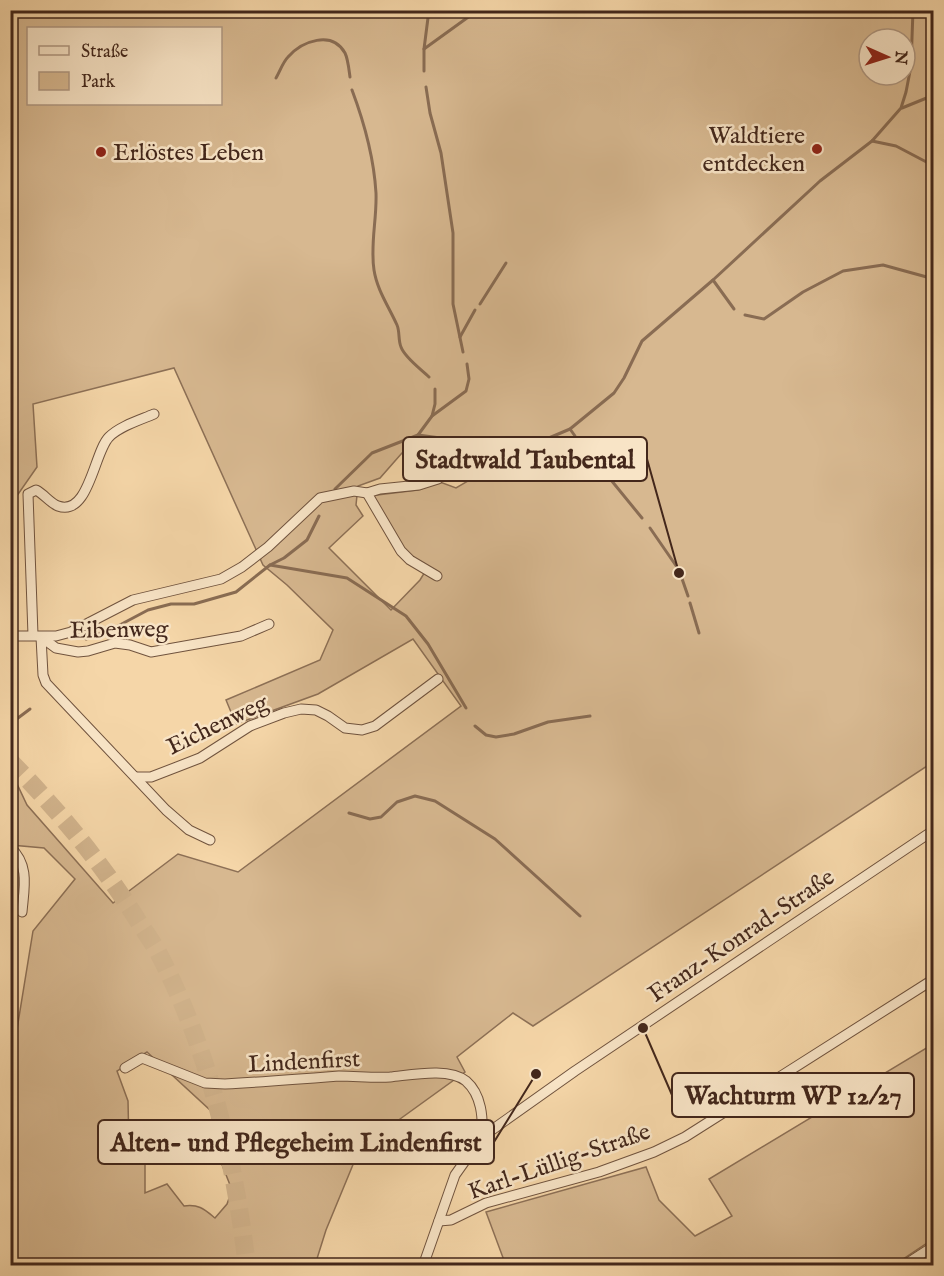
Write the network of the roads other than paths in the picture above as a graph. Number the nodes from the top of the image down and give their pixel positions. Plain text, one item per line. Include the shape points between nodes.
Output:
1 (154, 414) dead end
2 (438, 480) dead end
3 (367, 493) junction
4 (437, 576) dead end
5 (269, 624) dead end
6 (10, 636) edge
7 (37, 636) junction
8 (438, 679) dead end
9 (136, 777) junction
10 (933, 830) edge
11 (210, 840) dead end
12 (10, 847) edge
13 (22, 912) dead end
14 (933, 979) edge
15 (125, 1068) dead end
16 (482, 1137) junction
17 (439, 1221) junction
18 (933, 1246) edge
19 (423, 1266) edge
20 (903, 1266) edge

1 - 7 street via 108,438 86,491 71,506 55,505 36,490 28,494
2 - 3 street
3 - 4 street via 401,551
3 - 7 street via 354,491 320,498 268,547 232,574 133,600 71,632
5 - 7 street, Eibenweg via 242,636 151,652 115,643 78,652 56,648
6 - 7 street
7 - 9 street via 46,683
8 - 9 street, Eichenweg via 375,726 362,730 345,728 316,710 284,712 250,726 200,758 151,777
9 - 11 street via 189,830
10 - 16 street, Franz-Konrad-Straße
12 - 13 street via 19,855 25,876
14 - 17 street, Karl-Lüllig-Straße via 695,1131 654,1152
15 - 16 street, Lindenfirst via 142,1058 205,1083 225,1084 342,1076 456,1075 469,1084 477,1098 483,1115
16 - 17 street, Franz-Konrad-Straße via 455,1175
17 - 19 street, Franz-Konrad-Straße
18 - 20 street

